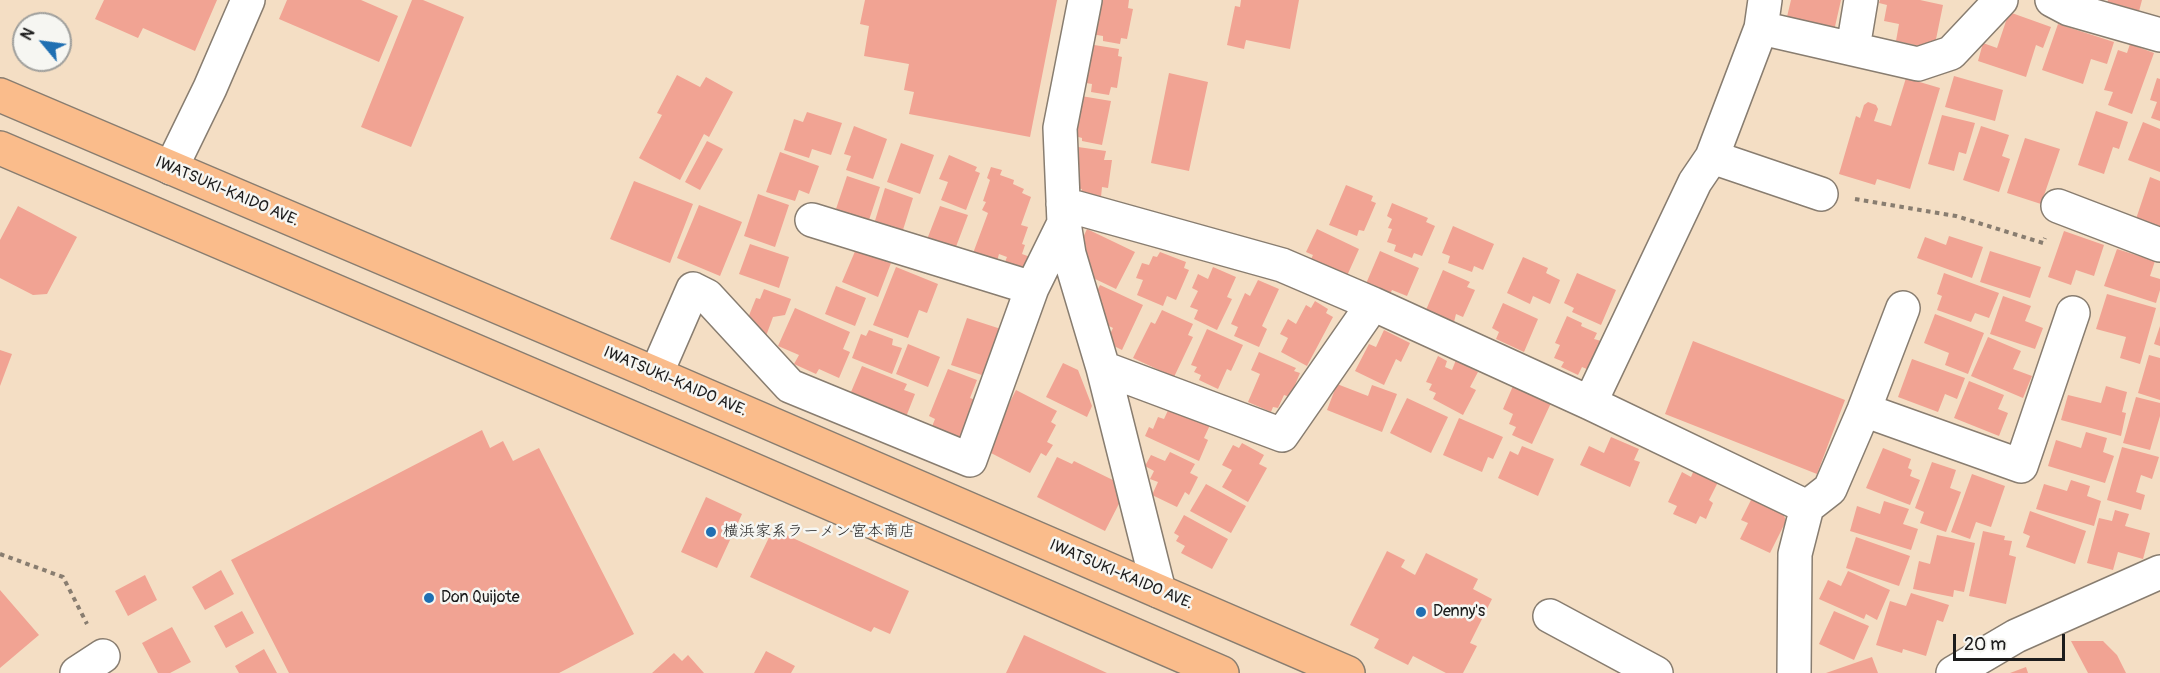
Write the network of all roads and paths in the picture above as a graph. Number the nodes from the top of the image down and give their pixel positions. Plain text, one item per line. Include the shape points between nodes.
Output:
1 (248, 0) edge
2 (1085, 0) edge
3 (1861, 0) edge
4 (2001, 0) edge
5 (2052, 0) edge
6 (1763, 14) edge
7 (2160, 35) edge
8 (1853, 48) junction
9 (0, 95) edge
10 (0, 148) edge
11 (1712, 158) junction
12 (171, 168) junction
13 (1821, 194) joint
14 (2058, 206) joint
15 (1064, 214) junction
16 (812, 220) dead end
17 (2160, 245) edge
18 (1032, 288) junction
19 (1373, 304) junction
20 (1903, 308) dead end
21 (2073, 313) dead end
22 (1103, 368) junction
23 (656, 374) junction
24 (1590, 403) junction
25 (1864, 410) junction
26 (1807, 507) junction
27 (0, 554) edge
28 (2158, 568) edge
29 (1159, 591) junction
30 (1550, 616) dead end
31 (90, 665) edge
32 (1203, 669) edge
33 (1348, 673) edge
34 (1656, 673) edge
35 (1794, 673) edge
36 (1953, 673) edge

1 - 12 street
2 - 15 street via 1060,128
3 - 8 street
4 - 8 street via 1950,53 1918,64
5 - 7 street via 2069,9
6 - 8 street
6 - 11 street
9 - 12 highway, IWATSUKI-KAIDO AVE.
10 - 32 highway via 743,465
11 - 13 street
11 - 24 street via 1695,182
12 - 23 highway, IWATSUKI-KAIDO AVE.
13 - 14 path via 1956,216 2043,243
14 - 17 street
15 - 18 street
15 - 19 street via 1282,265
15 - 22 street via 1069,254
16 - 18 street
18 - 23 street via 970,460 790,386 707,296 693,289
19 - 22 street via 1282,435
19 - 24 street
20 - 25 street
21 - 25 street via 2020,466
22 - 29 street
23 - 29 highway, IWATSUKI-KAIDO AVE.
24 - 26 street
25 - 26 street via 1830,489
26 - 35 street via 1796,554
27 - 31 path via 63,577
28 - 36 street via 2016,636
29 - 33 highway, IWATSUKI-KAIDO AVE.
30 - 34 street

